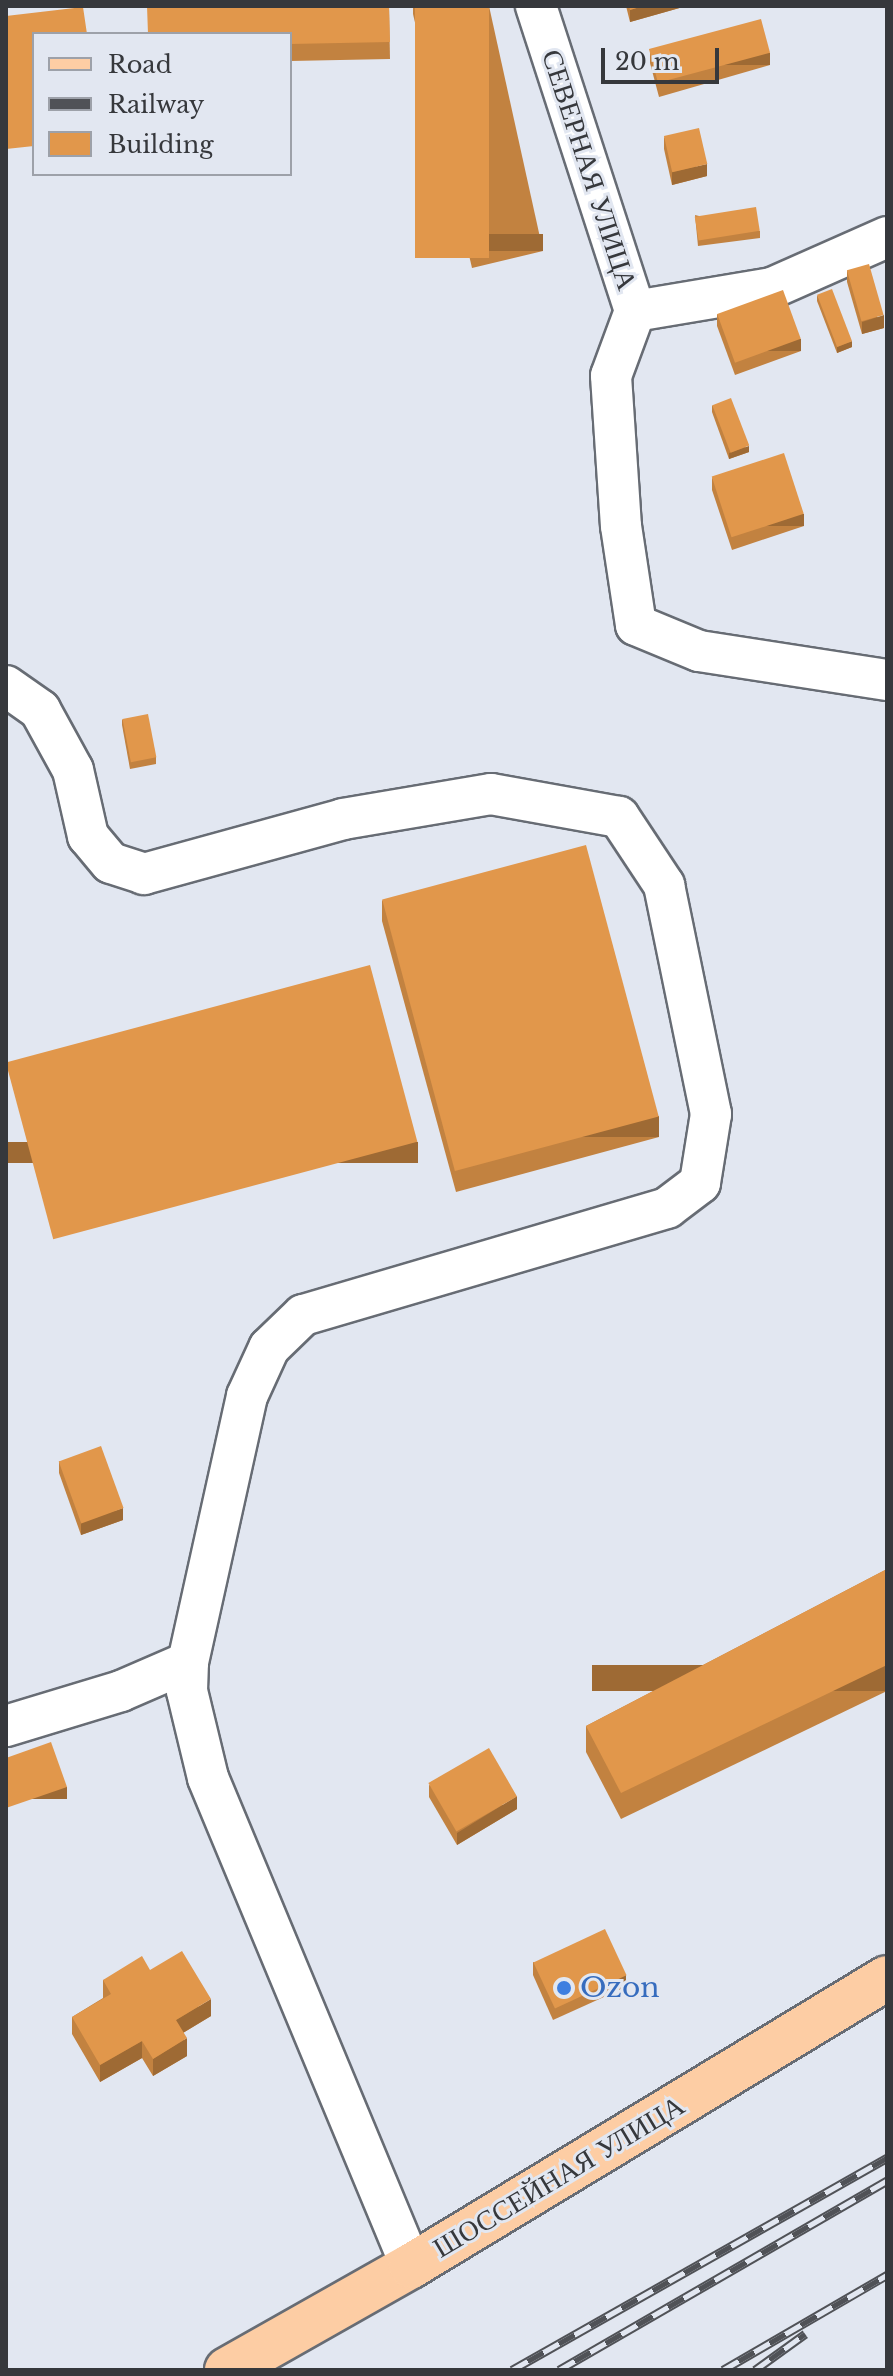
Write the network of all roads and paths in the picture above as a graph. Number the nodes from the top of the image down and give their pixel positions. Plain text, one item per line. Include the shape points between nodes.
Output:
1 (536, 6) edge
2 (887, 237) edge
3 (635, 311) junction
4 (887, 680) edge
5 (6, 686) edge
6 (188, 1662) junction
7 (6, 1726) edge
8 (887, 1978) edge
9 (411, 2266) junction
10 (227, 2370) edge

1 - 3 street, СЕВЕРНАЯ УЛИЦА
2 - 3 street, СЕВЕРНАЯ УЛИЦА via 772,288
3 - 4 street via 611,376 621,526 636,625 699,651
5 - 6 street via 40,710 47,722 73,770 88,836 111,863 144,874 343,819 491,794 619,817 664,885 711,1114 700,1183 667,1208 303,1315 269,1348 247,1396
6 - 7 street via 121,1691
6 - 9 street via 187,1691 208,1778
8 - 9 main road, ШОССЕЙНАЯ УЛИЦА
9 - 10 main road, ШОССЕЙНАЯ УЛИЦА

